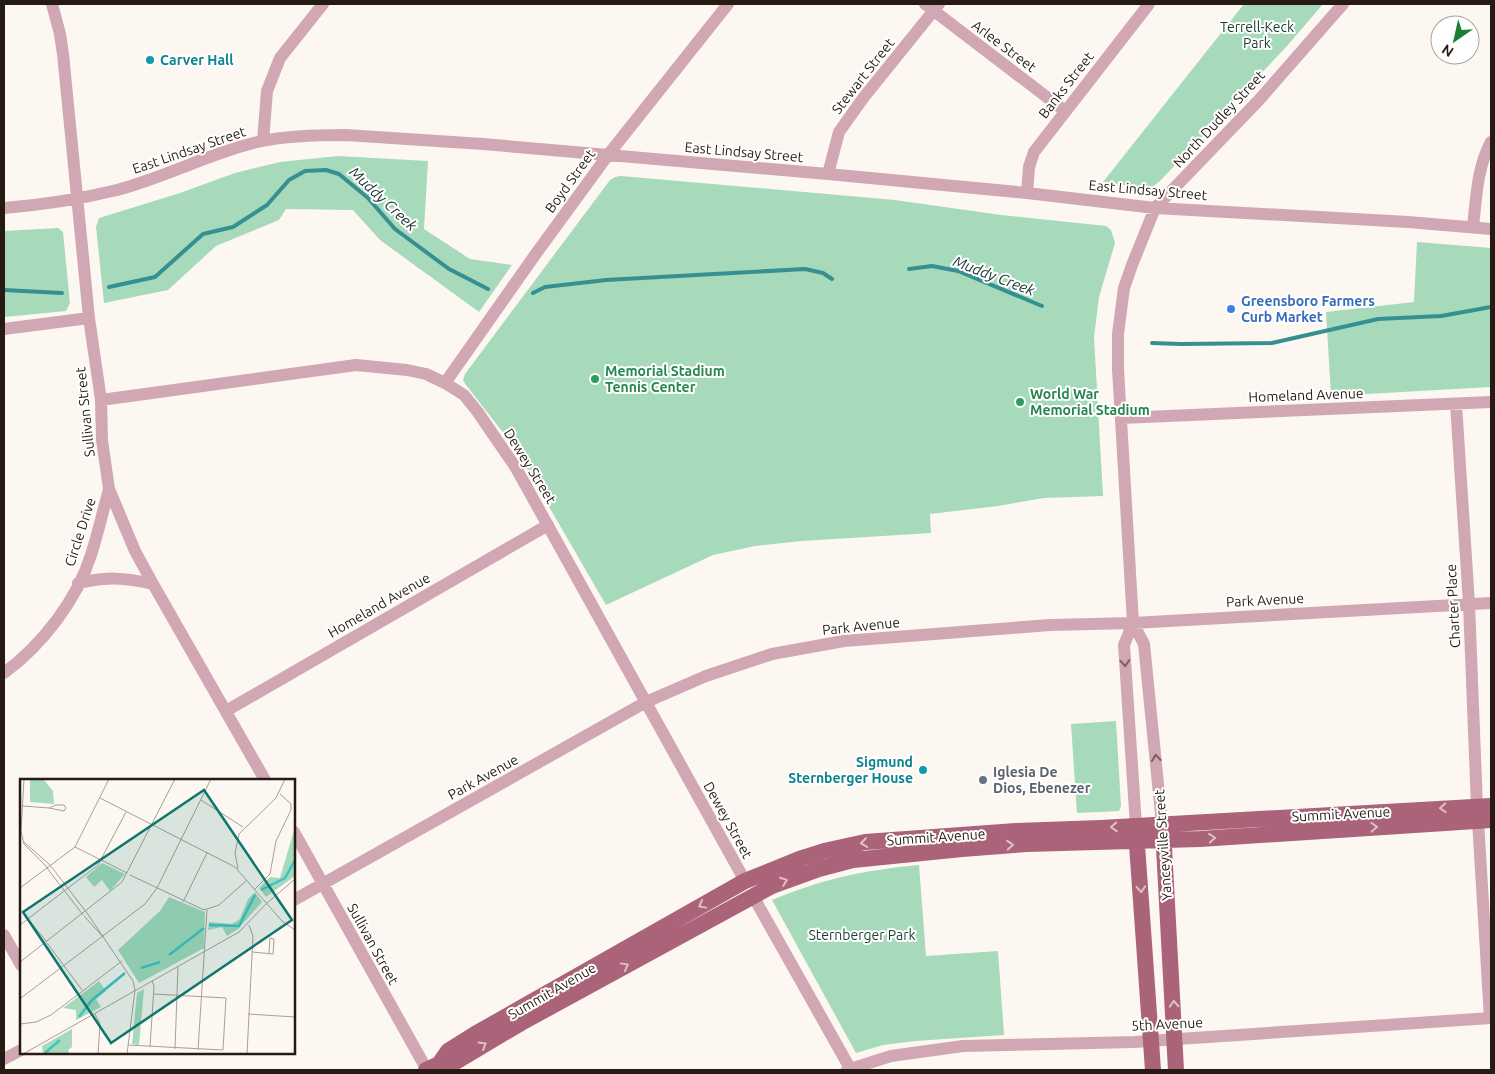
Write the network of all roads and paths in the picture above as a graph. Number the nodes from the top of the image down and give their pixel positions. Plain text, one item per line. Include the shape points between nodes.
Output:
1 (52, 4) edge
2 (323, 4) edge
3 (728, 4) edge
4 (1148, 4) edge
5 (1343, 4) edge
6 (932, 6) edge
7 (1065, 111) junction
8 (263, 141) junction
9 (1491, 142) edge
10 (608, 155) junction
11 (828, 174) junction
12 (1027, 193) junction
13 (77, 198) junction
14 (4, 208) edge
15 (1155, 208) junction
16 (1473, 227) junction
17 (1491, 229) edge
18 (89, 318) junction
19 (4, 329) edge
20 (445, 382) junction
21 (100, 400) junction
22 (1491, 402) edge
23 (1456, 404) junction
24 (1122, 418) junction
25 (109, 489) junction
26 (548, 525) junction
27 (78, 583) junction
28 (153, 584) junction
29 (1491, 603) edge
30 (1469, 604) junction
31 (1134, 623) junction
32 (4, 673) edge
33 (646, 702) junction
34 (226, 711) junction
35 (264, 779) edge
36 (1484, 813) edge
37 (1163, 832) junction
38 (1137, 833) junction
39 (295, 834) edge
40 (745, 881) junction
41 (323, 884) junction
42 (753, 896) junction
43 (295, 899) edge
44 (4, 935) edge
45 (20, 964) edge
46 (1491, 1018) edge
47 (1176, 1039) junction
48 (1151, 1040) junction
49 (20, 1051) edge
50 (4, 1059) edge
51 (430, 1068) edge
52 (849, 1070) edge
53 (1153, 1070) edge
54 (1176, 1070) edge

1 - 13 street, Sullivan Street via 63,54
2 - 8 street via 280,58 267,91
3 - 10 street, Boyd Street
4 - 7 street, Banks Street
5 - 15 street, North Dudley Street via 1259,100
6 - 7 street, Arlee Street
6 - 11 street, Stewart Street via 839,132
7 - 12 street, Banks Street via 1034,152
8 - 10 street, East Lindsay Street via 346,135
8 - 13 street, East Lindsay Street via 125,187
9 - 16 street via 1478,183
10 - 11 street, East Lindsay Street
10 - 20 street, Boyd Street
11 - 12 street, East Lindsay Street
12 - 15 street, East Lindsay Street
13 - 14 street, East Lindsay Street
13 - 18 street, Sullivan Street
15 - 16 street, East Lindsay Street
15 - 24 street, Yanceyville Street via 1121,300 1118,334
16 - 17 street, East Lindsay Street
18 - 19 street
18 - 21 street, Sullivan Street
20 - 21 street, Dewey Street via 407,370 356,365
20 - 26 street, Dewey Street via 477,410 516,468
21 - 25 street, Sullivan Street
22 - 23 street, Homeland Avenue
23 - 24 street, Homeland Avenue
23 - 30 street, Charter Place
24 - 31 street, Yanceyville Street
25 - 27 street, Circle Drive via 91,557
25 - 28 street, Sullivan Street
26 - 33 street, Dewey Street
26 - 34 street, Homeland Avenue
27 - 28 street, Circle Drive via 128,578
27 - 32 street, Circle Drive via 52,626
28 - 34 street, Sullivan Street
29 - 30 street, Park Avenue
30 - 31 street, Park Avenue
30 - 36 street, Charter Place
31 - 33 street, Park Avenue via 1050,625 830,642 772,654 706,676
37 -> 31 street, Yanceyville Street via 1144,644
31 -> 38 street, Yanceyville Street via 1124,645
33 - 40 street, Dewey Street
33 - 41 street, Park Avenue
34 - 35 street, Sullivan Street
36 - 37 main road, Summit Avenue
36 - 46 street, Charter Place
37 - 38 main road, Summit Avenue
47 -> 37 main road, Yanceyville Street
38 -> 40 main road, Summit Avenue via 1016,831 865,842 802,858
42 -> 38 main road, Summit Avenue via 798,876 853,860
38 -> 48 main road, Yanceyville Street
39 - 41 street, Sullivan Street
40 -> 51 main road, Summit Avenue via 475,1034 448,1051
41 - 43 street, Park Avenue
41 - 51 street, Sullivan Street
51 -> 42 main road, Summit Avenue via 457,1061
42 - 52 street
44 - 45 street
46 - 47 street, 5th Avenue
47 - 48 street, 5th Avenue
47 - 54 main road, Yanceyville Street
48 - 52 street, 5th Avenue via 963,1046 891,1056
48 - 53 main road, Yanceyville Street
49 - 50 street

